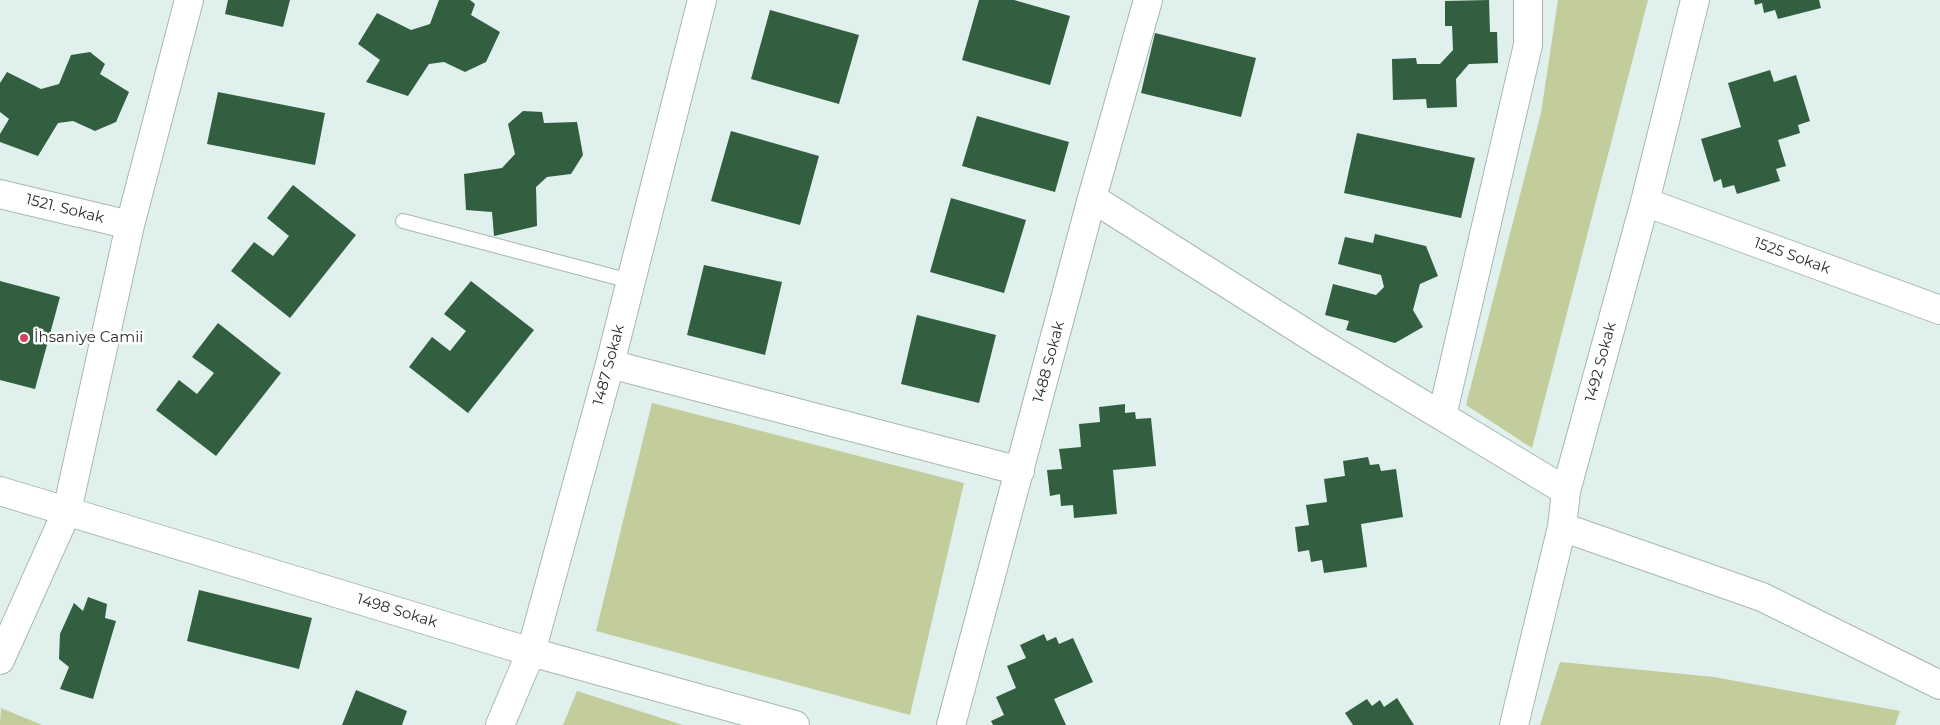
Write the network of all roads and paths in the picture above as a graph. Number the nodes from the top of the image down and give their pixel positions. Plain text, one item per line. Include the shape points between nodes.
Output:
1 (189, 0) edge
2 (702, 0) edge
3 (1148, 0) edge
4 (1528, 0) edge
5 (1695, 0) edge
6 (0, 194) edge
7 (1092, 198) junction
8 (1645, 202) junction
9 (404, 221) dead end
10 (130, 225) junction
11 (630, 281) junction
12 (1940, 310) edge
13 (610, 364) junction
14 (1442, 416) junction
15 (1020, 471) junction
16 (0, 490) edge
17 (1566, 491) junction
18 (67, 511) junction
19 (1562, 527) junction
20 (531, 652) junction
21 (0, 660) edge
22 (1940, 685) edge
23 (500, 725) edge
24 (795, 725) edge
25 (951, 725) edge
26 (1514, 725) edge

1 - 10 street
2 - 11 street, 1487 Sokak
3 - 7 street, 1488 Sokak
4 - 14 street via 1528,46
5 - 8 street, 1492 Sokak
6 - 10 street, 1521. Sokak
7 - 14 street
7 - 15 street, 1488 Sokak
8 - 12 street, 1525 Sokak
8 - 17 street, 1492 Sokak
9 - 11 lane
10 - 18 street
11 - 13 street, 1487 Sokak
13 - 15 street
13 - 20 street, 1487 Sokak
14 - 17 street
15 - 25 street, 1488 Sokak
16 - 18 street, 1498 Sokak
17 - 19 street, 1492 Sokak
18 - 20 street, 1498 Sokak
18 - 21 street
19 - 22 street via 1762,596
19 - 26 street, 1492 Sokak
20 - 23 street, 1487 Sokak
20 - 24 street, 1498 Sokak

